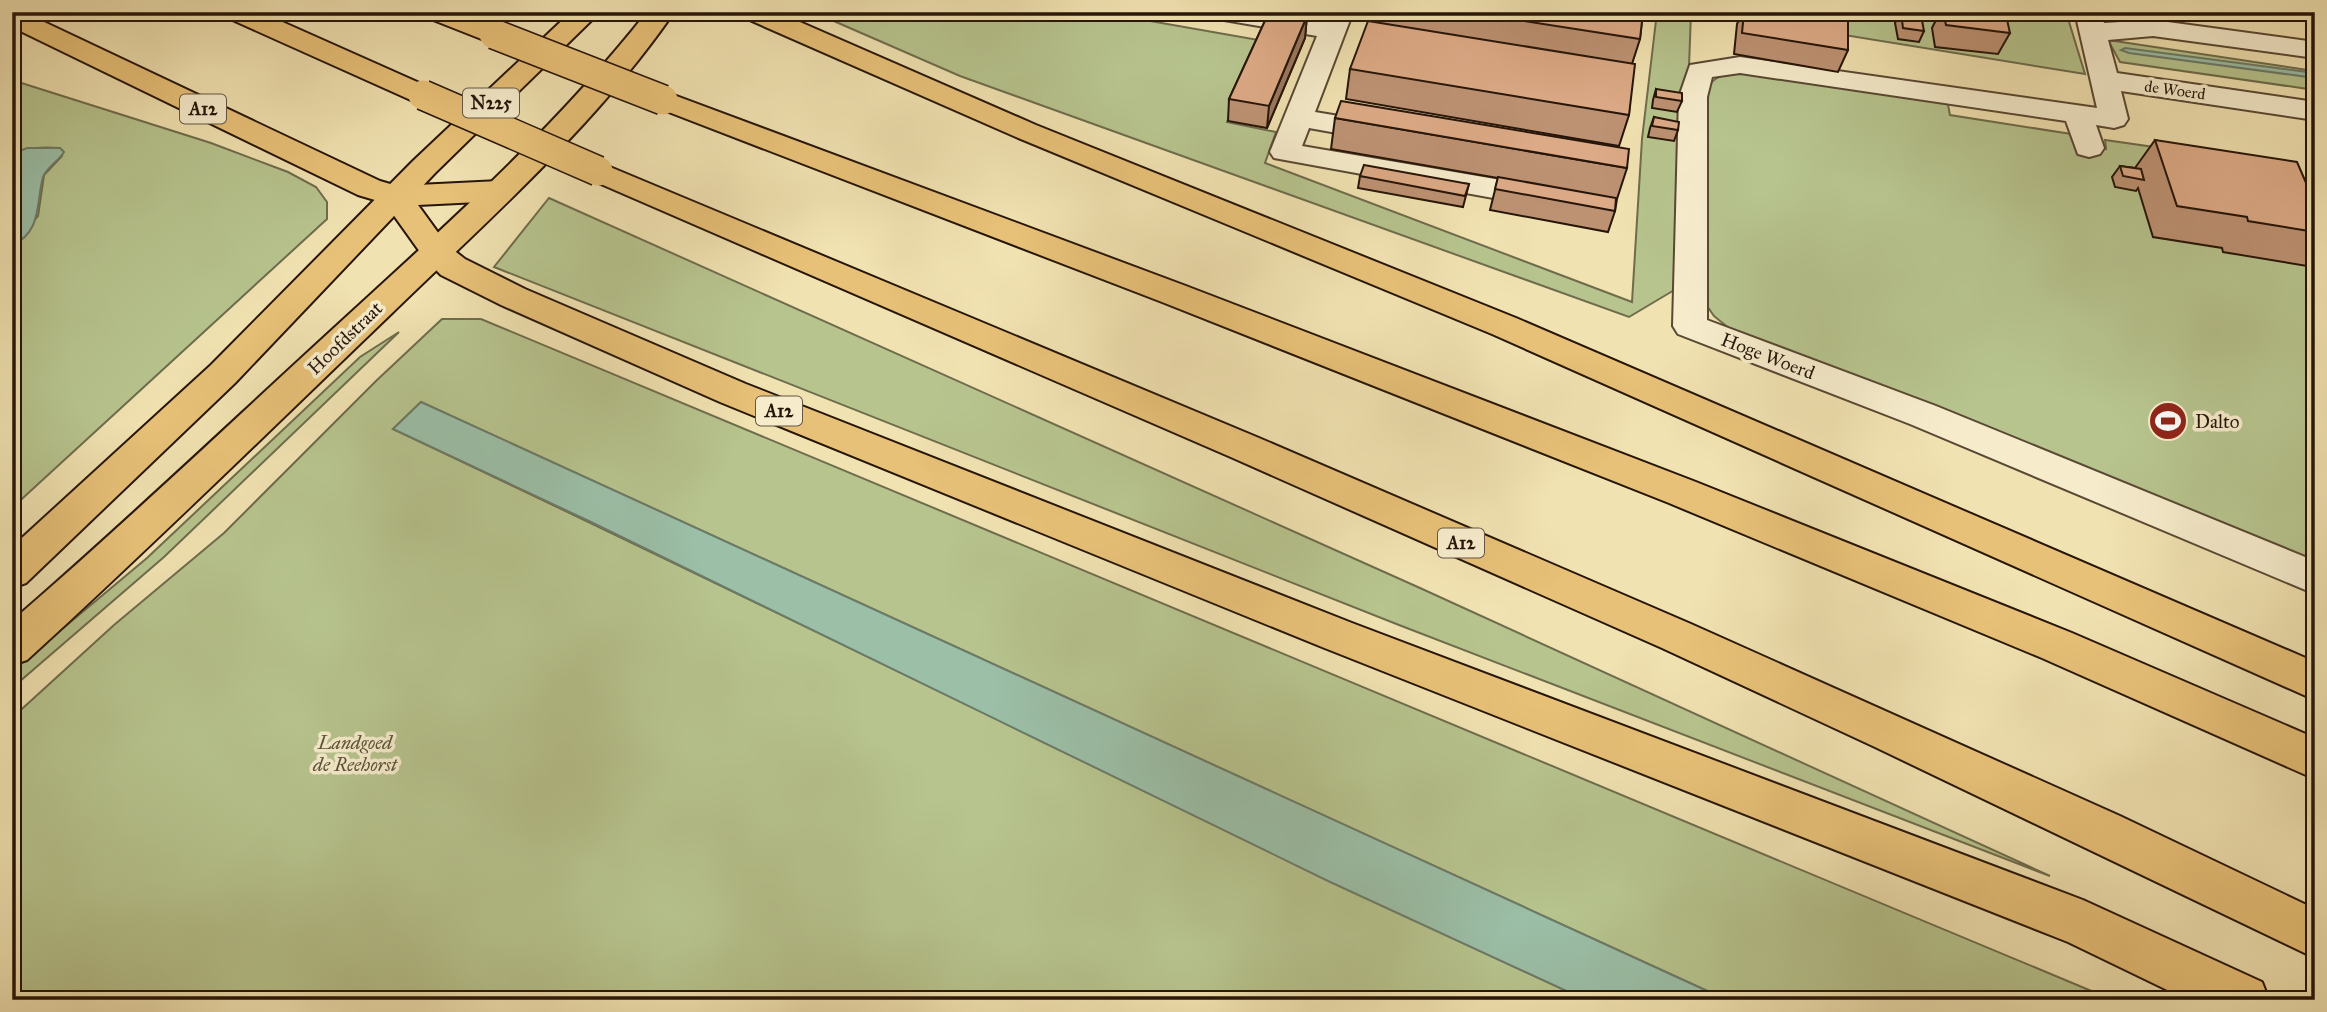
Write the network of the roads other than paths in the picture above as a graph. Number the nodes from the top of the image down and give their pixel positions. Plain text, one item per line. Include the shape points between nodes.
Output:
1 (237, 12) edge
2 (437, 12) edge
3 (587, 12) edge
4 (661, 12) edge
5 (754, 12) edge
6 (1224, 12) edge
7 (1264, 16) edge
8 (12, 18) edge
9 (2090, 21) edge
10 (1339, 30) edge
11 (2315, 50) edge
12 (2104, 80) junction
13 (2315, 111) edge
14 (2078, 114) junction
15 (1298, 118) junction
16 (1420, 138) edge
17 (2089, 148) dead end
18 (499, 191) junction
19 (396, 195) junction
20 (1581, 204) edge
21 (436, 252) junction
22 (12, 572) edge
23 (2315, 578) edge
24 (12, 647) edge
25 (2315, 682) edge
26 (2315, 759) edge
27 (2315, 934) edge
28 (2244, 1000) edge

1 - 27 main road, A12, bridge via 1601,603 2127,841
2 - 26 main road, bridge via 1595,459 2022,630
3 - 19 main road, N225
4 - 18 main road, Hoofdstraat via 589,100
5 - 25 main road via 1026,131 1504,326
6 - 7 street
7 - 10 street
8 - 19 main road, A12 via 362,186
9 - 11 street via 2115,34 2132,26
9 - 12 street
10 - 15 street
12 - 13 street, de Woerd
12 - 14 street via 2114,119
14 - 17 street
14 - 23 street, Hoge Woerd via 1740,65 1700,71 1693,97 1690,326 1923,415
15 - 16 street
15 - 20 street via 1285,152
18 - 19 main road
18 - 21 main road, Hoofdstraat
19 - 21 main road
19 - 22 main road via 223,374
21 - 24 main road, Hoofdstraat
21 - 28 main road, A12 via 453,267 513,297 746,398 1286,615 2083,924

